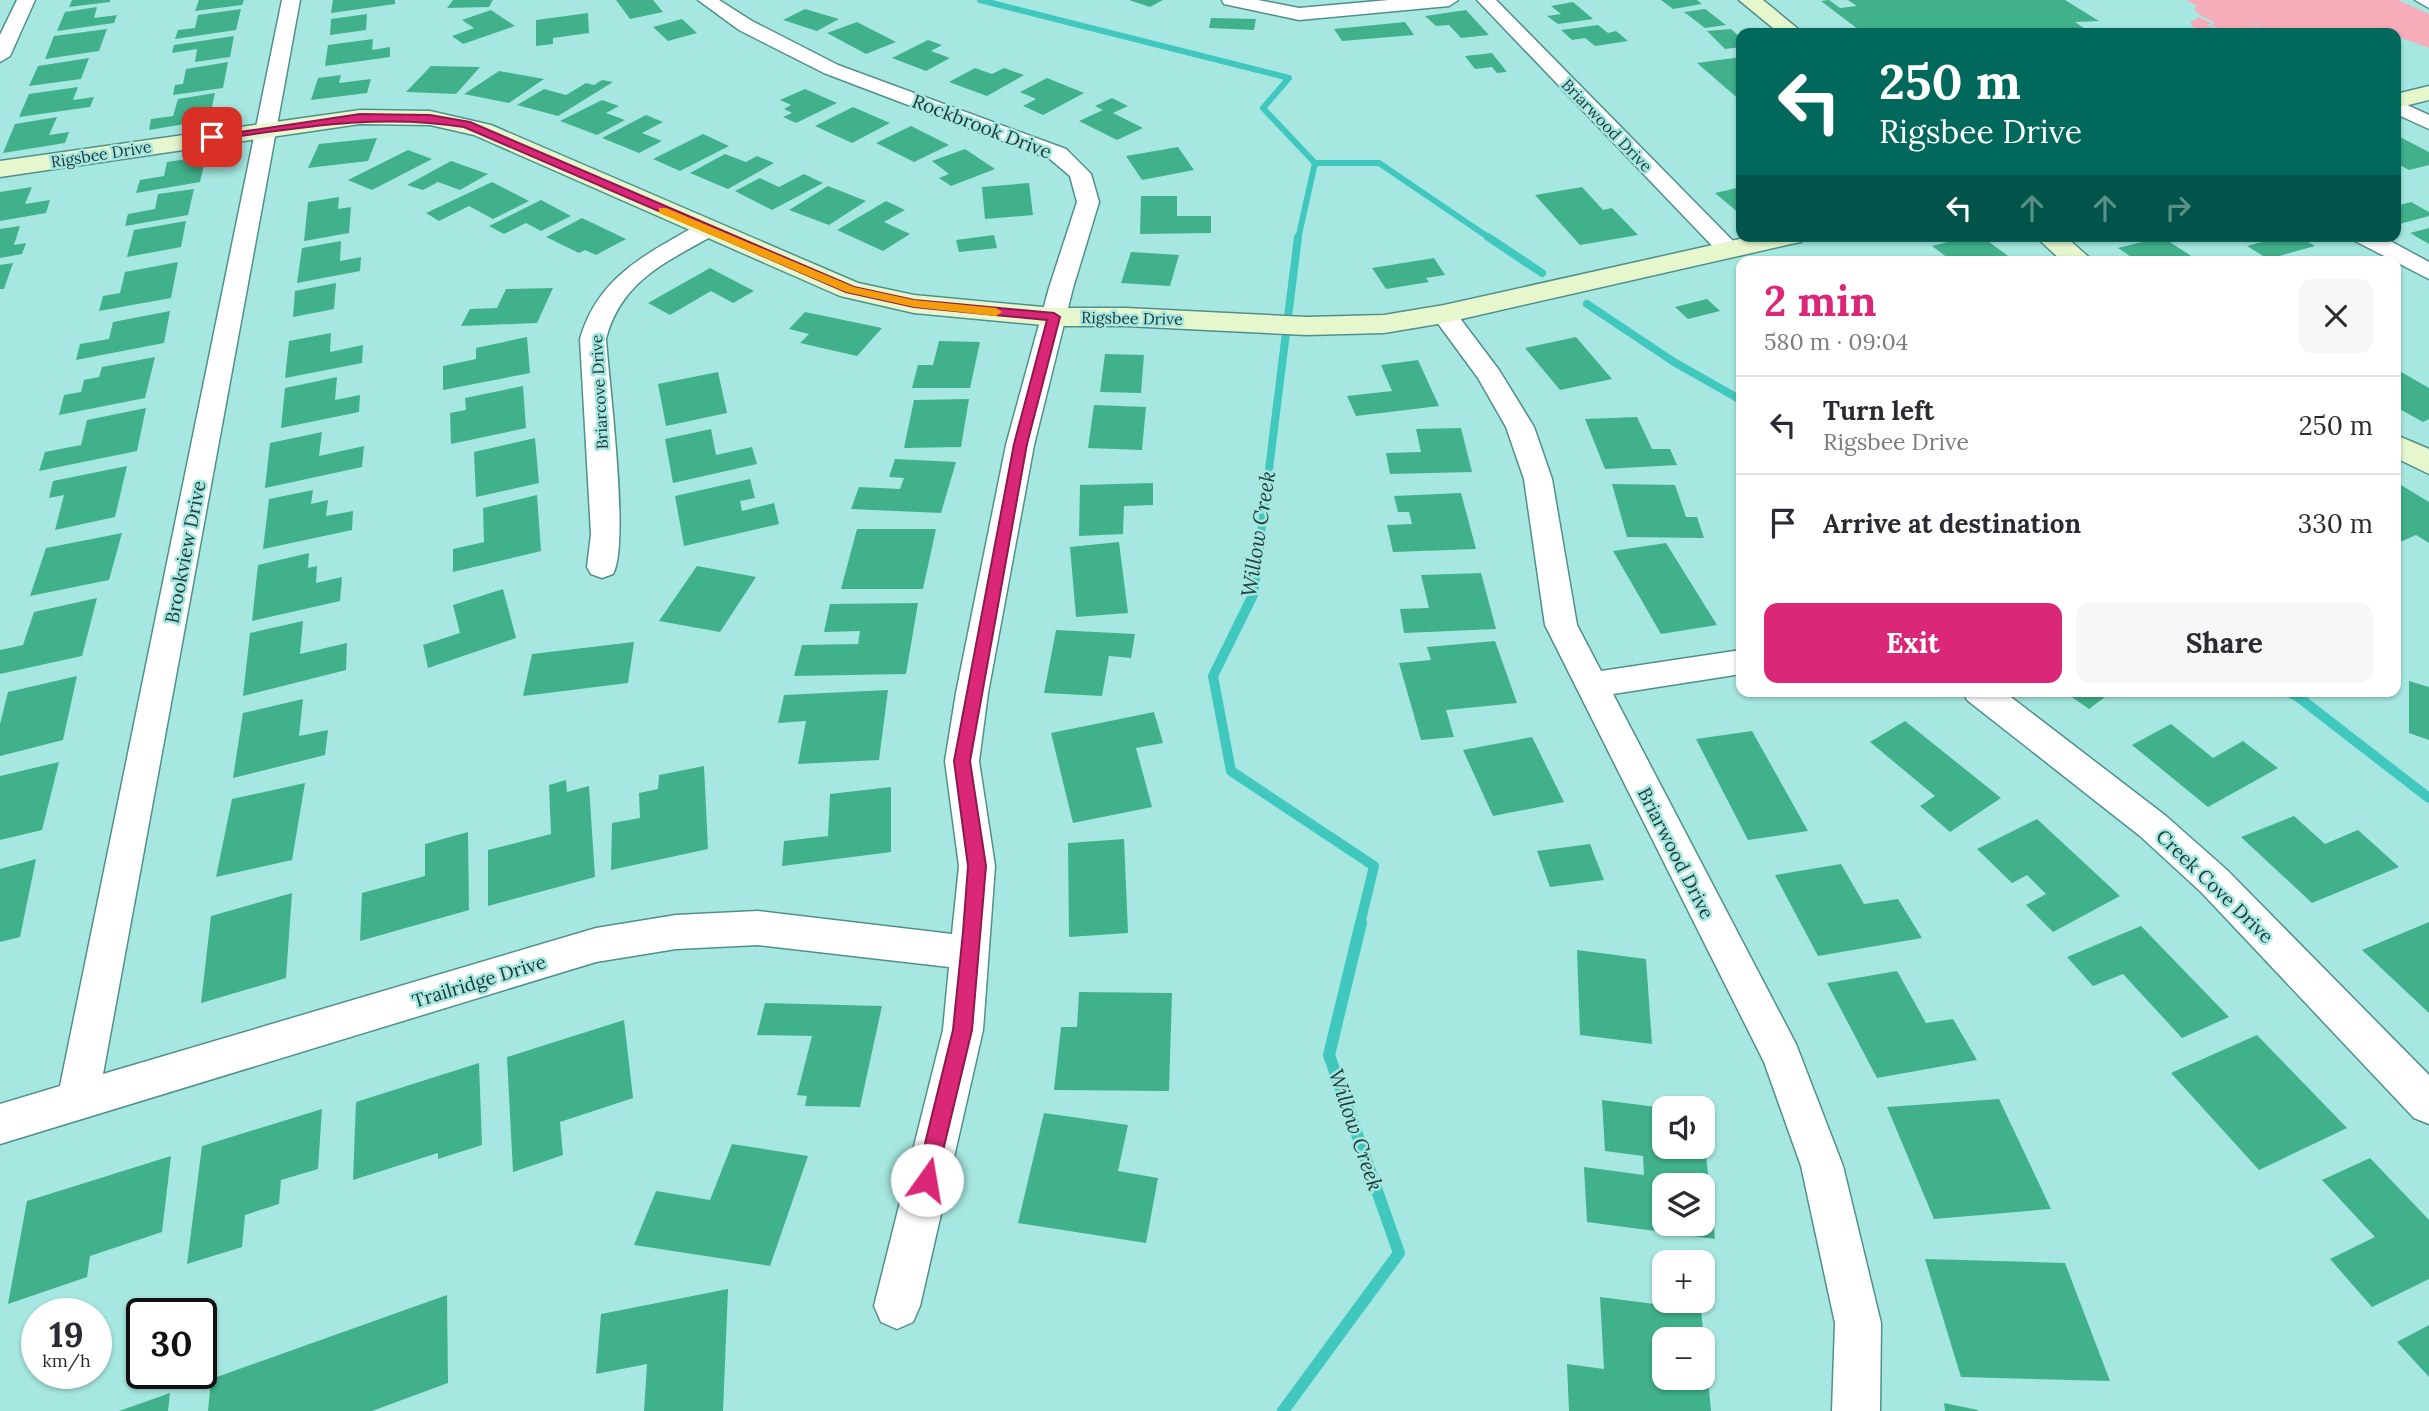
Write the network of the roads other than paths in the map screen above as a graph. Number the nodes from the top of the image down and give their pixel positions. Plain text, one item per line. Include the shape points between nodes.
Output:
1 (26, 0) edge
2 (291, 0) edge
3 (707, 0) edge
4 (1231, 0) edge
5 (1449, 0) edge
6 (1486, 0) edge
7 (1750, 0) edge
8 (2424, 0) edge
9 (2429, 2) edge
10 (1786, 28) edge
11 (0, 56) edge
12 (2429, 93) edge
13 (2401, 102) edge
14 (2401, 107) edge
15 (2429, 123) edge
16 (266, 129) junction
17 (0, 169) edge
18 (706, 230) junction
19 (1764, 242) edge
20 (2055, 242) edge
21 (2374, 242) edge
22 (1729, 250) junction
23 (2073, 256) edge
24 (2400, 256) edge
25 (2401, 257) edge
26 (2429, 272) edge
27 (1444, 314) junction
28 (1054, 317) junction
29 (2401, 448) edge
30 (2429, 463) edge
31 (602, 566) dead end
32 (1736, 663) edge
33 (1590, 685) junction
34 (1987, 697) edge
35 (970, 953) junction
36 (77, 1103) junction
37 (2429, 1104) edge
38 (0, 1124) edge
39 (897, 1306) dead end
40 (1856, 1411) edge

1 - 11 street
2 - 16 street, Brookview Drive
3 - 28 street, Rockbrook Drive via 776,44 825,66 1068,161 1085,177 1088,202
4 - 5 street via 1299,14
6 - 22 street, Briarwood Drive
7 - 10 street
8 - 9 street
12 - 13 street
14 - 15 street
16 - 17 street, Rigsbee Drive
16 - 18 street, Rigsbee Drive via 389,116 467,125
16 - 36 street, Brookview Drive
18 - 28 street, Rigsbee Drive via 880,299
18 - 31 street, Briarcove Drive via 629,278 597,318 593,339 606,534
19 - 22 street, Rigsbee Drive
20 - 23 street
21 - 24 street
22 - 27 street, Rigsbee Drive
25 - 26 street
27 - 28 street, Rigsbee Drive via 1384,324 1307,326
27 - 33 street, Briarwood Drive via 1490,376 1520,427 1538,479 1561,625
28 - 35 street, Rockbrook Drive via 1020,444 962,761 977,866
29 - 30 street
32 - 33 street
33 - 40 street, Briarwood Drive via 1782,1057 1822,1166 1857,1323
34 - 37 street, Creek Cove Drive via 2153,826 2214,881
35 - 36 street, Trailridge Drive via 758,928 676,932 596,944
35 - 39 street, Rockbrook Drive via 963,1030
36 - 38 street, Trailridge Drive

